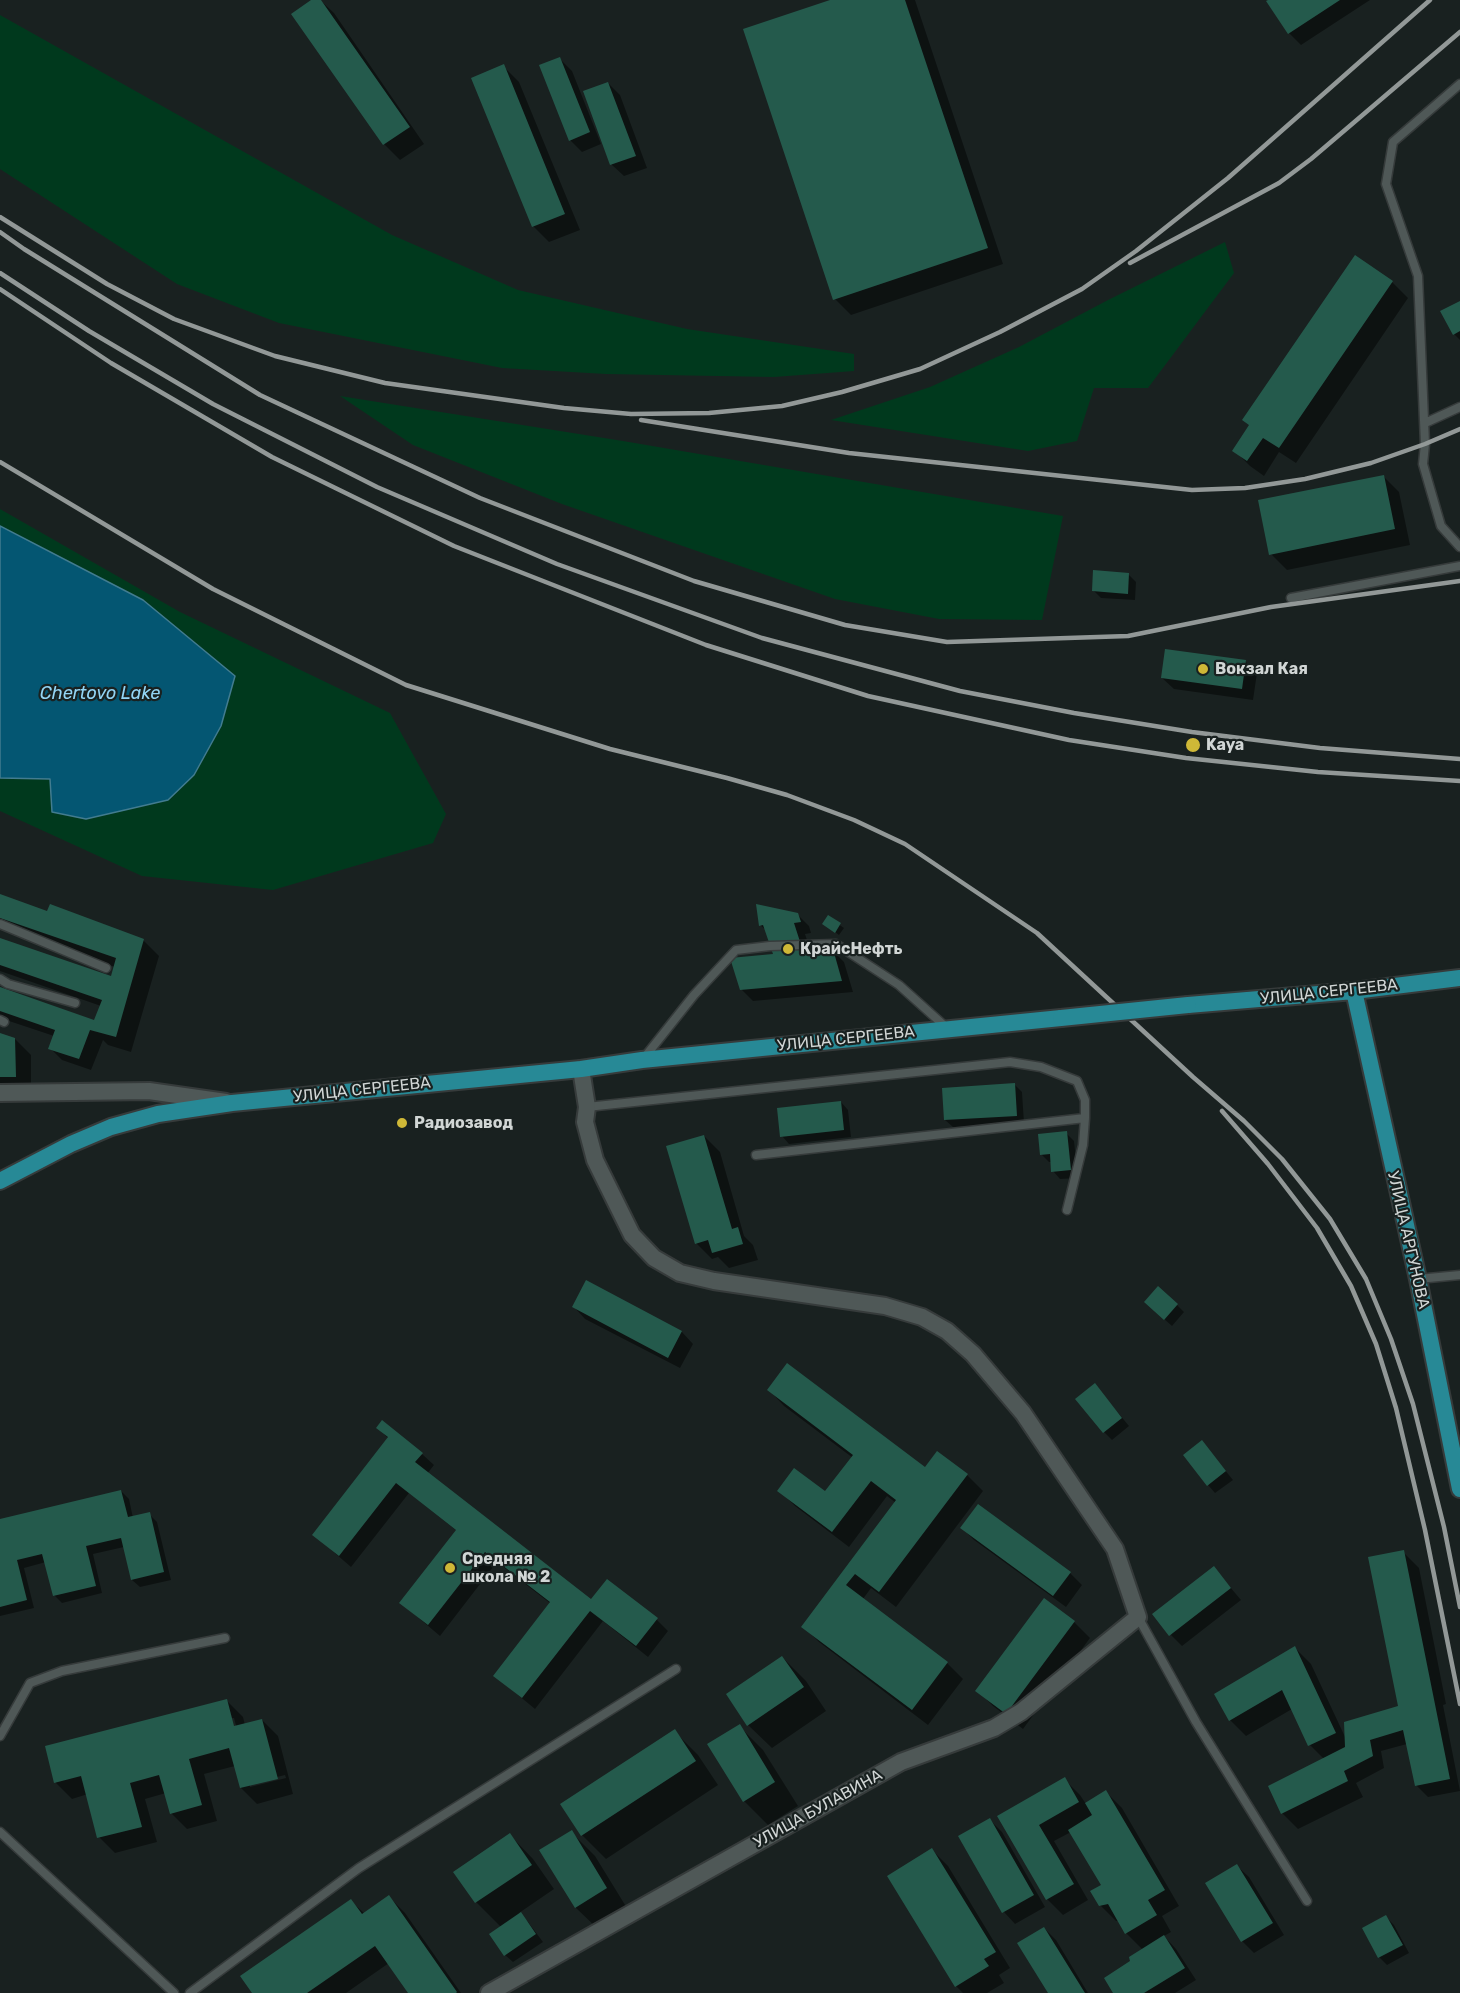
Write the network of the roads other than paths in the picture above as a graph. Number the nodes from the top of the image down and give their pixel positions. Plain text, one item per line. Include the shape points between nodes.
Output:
1 (1460, 84) edge
2 (1460, 407) edge
3 (1425, 423) junction
4 (1460, 547) edge
5 (1460, 566) edge
6 (1291, 598) dead end
7 (0, 924) edge
8 (106, 968) dead end
9 (1460, 978) edge
10 (0, 980) edge
11 (1354, 991) junction
12 (75, 1003) dead end
13 (948, 1029) junction
14 (642, 1060) junction
15 (581, 1069) junction
16 (0, 1094) edge
17 (232, 1103) junction
18 (587, 1107) junction
19 (1085, 1118) junction
20 (756, 1155) dead end
21 (0, 1181) edge
22 (1067, 1210) dead end
23 (1460, 1275) edge
24 (1418, 1279) junction
25 (1460, 1489) edge
26 (1138, 1617) junction
27 (225, 1638) dead end
28 (676, 1669) dead end
29 (0, 1736) edge
30 (0, 1833) edge
31 (1307, 1901) dead end
32 (174, 1993) edge
33 (190, 1993) edge
34 (489, 1993) edge

1 - 3 lane via 1393,142 1386,184 1418,276
2 - 3 lane
3 - 4 lane via 1423,464 1441,526
5 - 6 lane
7 - 8 lane
9 - 11 main road, УЛИЦА СЕРГЕЕВА
10 - 12 lane
11 - 13 main road, УЛИЦА СЕРГЕЕВА, bridge
11 - 24 main road, УЛИЦА АРГУНОВА
13 - 14 main road, УЛИЦА СЕРГЕЕВА
13 - 14 lane via 899,985 836,944 736,950
14 - 15 main road, УЛИЦА СЕРГЕЕВА
15 - 17 main road, УЛИЦА СЕРГЕЕВА
15 - 18 street
16 - 17 street via 149,1090
17 - 21 main road, УЛИЦА СЕРГЕЕВА via 158,1114 111,1127
18 - 19 lane via 1010,1062 1041,1067 1077,1082 1085,1100
18 - 26 street via 585,1122 595,1160 632,1235 654,1258 691,1276 885,1306 922,1317 947,1331 974,1354 1023,1413 1115,1550
19 - 20 lane
19 - 22 lane via 1083,1145
23 - 24 lane
24 - 25 main road, УЛИЦА АРГУНОВА
26 - 31 lane via 1196,1722
26 - 34 street, УЛИЦА БУЛАВИНА via 1022,1712 994,1728 901,1762
27 - 29 lane via 62,1671 30,1683
28 - 33 lane via 359,1868
30 - 32 lane

